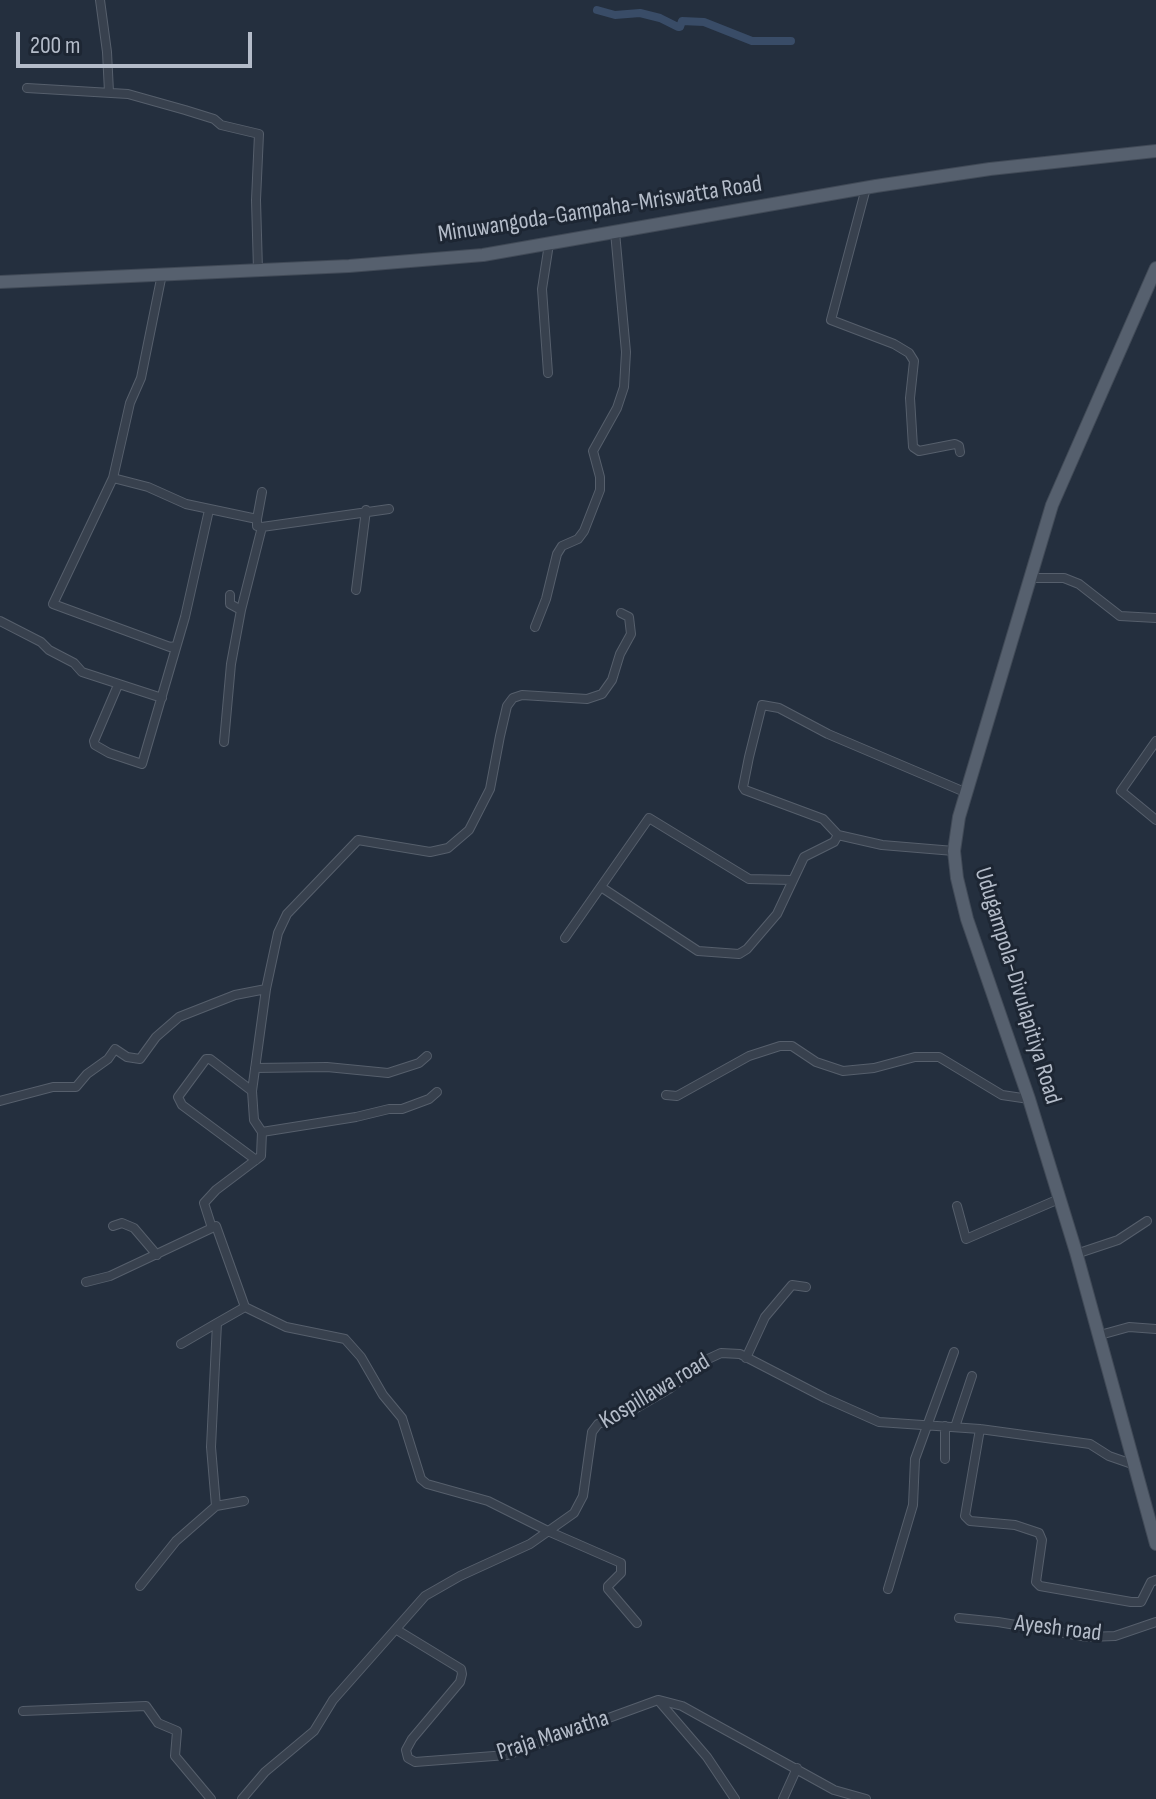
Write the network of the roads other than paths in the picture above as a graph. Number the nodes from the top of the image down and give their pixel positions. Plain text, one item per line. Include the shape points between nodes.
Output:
1 (100, 0) edge
2 (27, 88) dead end
3 (109, 92) junction
4 (1156, 151) edge
5 (866, 188) junction
6 (615, 232) junction
7 (549, 244) junction
8 (1156, 268) edge
9 (258, 270) junction
10 (162, 274) junction
11 (0, 282) edge
12 (548, 373) dead end
13 (960, 452) dead end
14 (113, 478) junction
15 (262, 492) dead end
16 (389, 509) dead end
17 (209, 510) junction
18 (366, 510) junction
19 (259, 523) junction
20 (1029, 578) junction
21 (356, 590) dead end
22 (230, 595) dead end
23 (241, 610) junction
24 (621, 613) dead end
25 (1156, 618) edge
26 (0, 621) edge
27 (535, 627) dead end
28 (176, 646) junction
29 (118, 685) junction
30 (162, 698) junction
31 (1156, 741) edge
32 (224, 742) dead end
33 (967, 793) junction
34 (1156, 820) edge
35 (838, 835) junction
36 (954, 851) junction
37 (792, 880) junction
38 (601, 887) junction
39 (565, 938) dead end
40 (266, 989) junction
41 (427, 1056) dead end
42 (255, 1068) junction
43 (252, 1091) junction
44 (437, 1092) dead end
45 (666, 1095) dead end
46 (1029, 1099) junction
47 (0, 1101) edge
48 (262, 1132) junction
49 (256, 1160) junction
50 (1059, 1199) junction
51 (957, 1206) dead end
52 (1147, 1221) dead end
53 (113, 1226) dead end
54 (212, 1228) junction
55 (1076, 1252) junction
56 (157, 1255) junction
57 (86, 1282) dead end
58 (806, 1287) dead end
59 (245, 1307) junction
60 (217, 1323) junction
61 (1156, 1329) edge
62 (1100, 1335) junction
63 (181, 1344) dead end
64 (954, 1352) dead end
65 (746, 1358) junction
66 (972, 1376) dead end
67 (927, 1424) junction
68 (945, 1426) junction
69 (955, 1427) junction
70 (980, 1429) junction
71 (945, 1459) dead end
72 (1132, 1464) junction
73 (244, 1501) dead end
74 (216, 1506) junction
75 (550, 1532) junction
76 (1156, 1544) edge
77 (1156, 1580) edge
78 (140, 1586) dead end
79 (888, 1589) dead end
80 (959, 1618) dead end
81 (1156, 1622) edge
82 (637, 1623) dead end
83 (397, 1630) junction
84 (658, 1700) junction
85 (23, 1711) dead end
86 (797, 1768) junction
87 (211, 1799) edge
88 (242, 1799) edge
89 (735, 1799) edge
90 (783, 1799) edge
91 (866, 1799) edge

1 - 3 street
2 - 3 street
3 - 9 street via 259,134
4 - 5 main road, Minuwangoda-Gampaha-Mriswatta Road
5 - 6 main road, Minuwangoda-Gampaha-Mriswatta Road
5 - 13 street via 831,320 909,353 914,361 913,447 919,451 955,444
6 - 7 main road, Minuwangoda-Gampaha-Mriswatta Road
6 - 27 street via 626,352 624,387 593,451 600,490 584,531 557,554
7 - 9 main road, Minuwangoda-Gampaha-Mriswatta Road via 468,256
7 - 12 street via 542,289
8 - 20 main road, Udugampola-Divulapitiya Road via 1052,505
9 - 10 main road, Minuwangoda-Gampaha-Mriswatta Road
10 - 11 main road, Minuwangoda-Gampaha-Mriswatta Road
10 - 14 street
14 - 17 street
14 - 28 street via 53,604
15 - 19 street
16 - 18 street
17 - 19 street
17 - 28 street
18 - 19 street
18 - 21 street
19 - 23 street
20 - 25 street via 1064,578 1120,616
20 - 33 main road, Udugampola-Divulapitiya Road
22 - 23 street via 230,604
23 - 32 street
24 - 40 street via 629,617 631,634 602,694 587,699 513,698 490,789 469,830 448,848 430,852 358,840 287,914
26 - 29 street via 82,672
28 - 30 street
29 - 30 street
29 - 30 street via 95,745 142,764
31 - 34 street via 1121,791
33 - 35 street via 762,705 743,787 823,819
33 - 36 main road, Udugampola-Divulapitiya Road
35 - 36 street
35 - 37 street via 804,857
36 - 46 main road, Udugampola-Divulapitiya Road via 967,919
37 - 38 street via 749,879 649,818
37 - 38 street via 777,914 739,954 698,951
38 - 39 street
40 - 42 street
40 - 47 street via 179,1017 140,1059 115,1049 76,1087 53,1087
41 - 42 street via 388,1073
42 - 43 street
43 - 48 street via 254,1120
43 - 49 street via 206,1059 178,1097
44 - 48 street via 402,1109
45 - 46 street via 677,1096 749,1056 792,1046 843,1071 939,1057 1002,1095
46 - 50 main road, Udugampola-Divulapitiya Road
48 - 49 street via 261,1156
49 - 54 street via 204,1203
50 - 51 street via 966,1239
50 - 55 main road, Udugampola-Divulapitiya Road
52 - 55 street via 1118,1240
53 - 56 street via 134,1228
54 - 56 street
54 - 59 street via 216,1226
55 - 62 main road, Udugampola-Divulapitiya Road
56 - 57 street
58 - 65 street via 792,1285 765,1317
59 - 60 street
59 - 75 street via 286,1327 345,1339 402,1418 427,1484 488,1501
60 - 63 street
60 - 74 street via 211,1447
61 - 62 street via 1129,1327
62 - 72 main road, Udugampola-Divulapitiya Road
64 - 67 street
65 - 67 street, Kospillawa road via 879,1422
65 - 75 street, Kospillawa road via 721,1353 633,1410 598,1424 592,1432 583,1496 574,1513
66 - 69 street
67 - 68 street, Kospillawa road
67 - 79 street via 915,1459 913,1505
68 - 69 street, Kospillawa road
68 - 71 street
69 - 70 street, Kospillawa road
70 - 72 street, Kospillawa road via 1090,1444
70 - 77 street via 965,1516 1039,1533 1040,1586 1141,1602
72 - 76 main road, Udugampola-Divulapitiya Road
73 - 74 street
74 - 78 street via 176,1541
75 - 82 street via 621,1563 621,1573 608,1589
75 - 83 street, Kospillawa road via 425,1596
80 - 81 street, Ayesh road via 1088,1637 1115,1636
83 - 84 street, Praja Mawatha via 462,1674 406,1750 415,1762 507,1755
83 - 88 street, Kospillawa road via 333,1700 314,1731
84 - 86 street via 682,1706
84 - 89 street
85 - 87 street via 146,1706 158,1723 177,1731 175,1756
86 - 90 street
86 - 91 street via 834,1790

